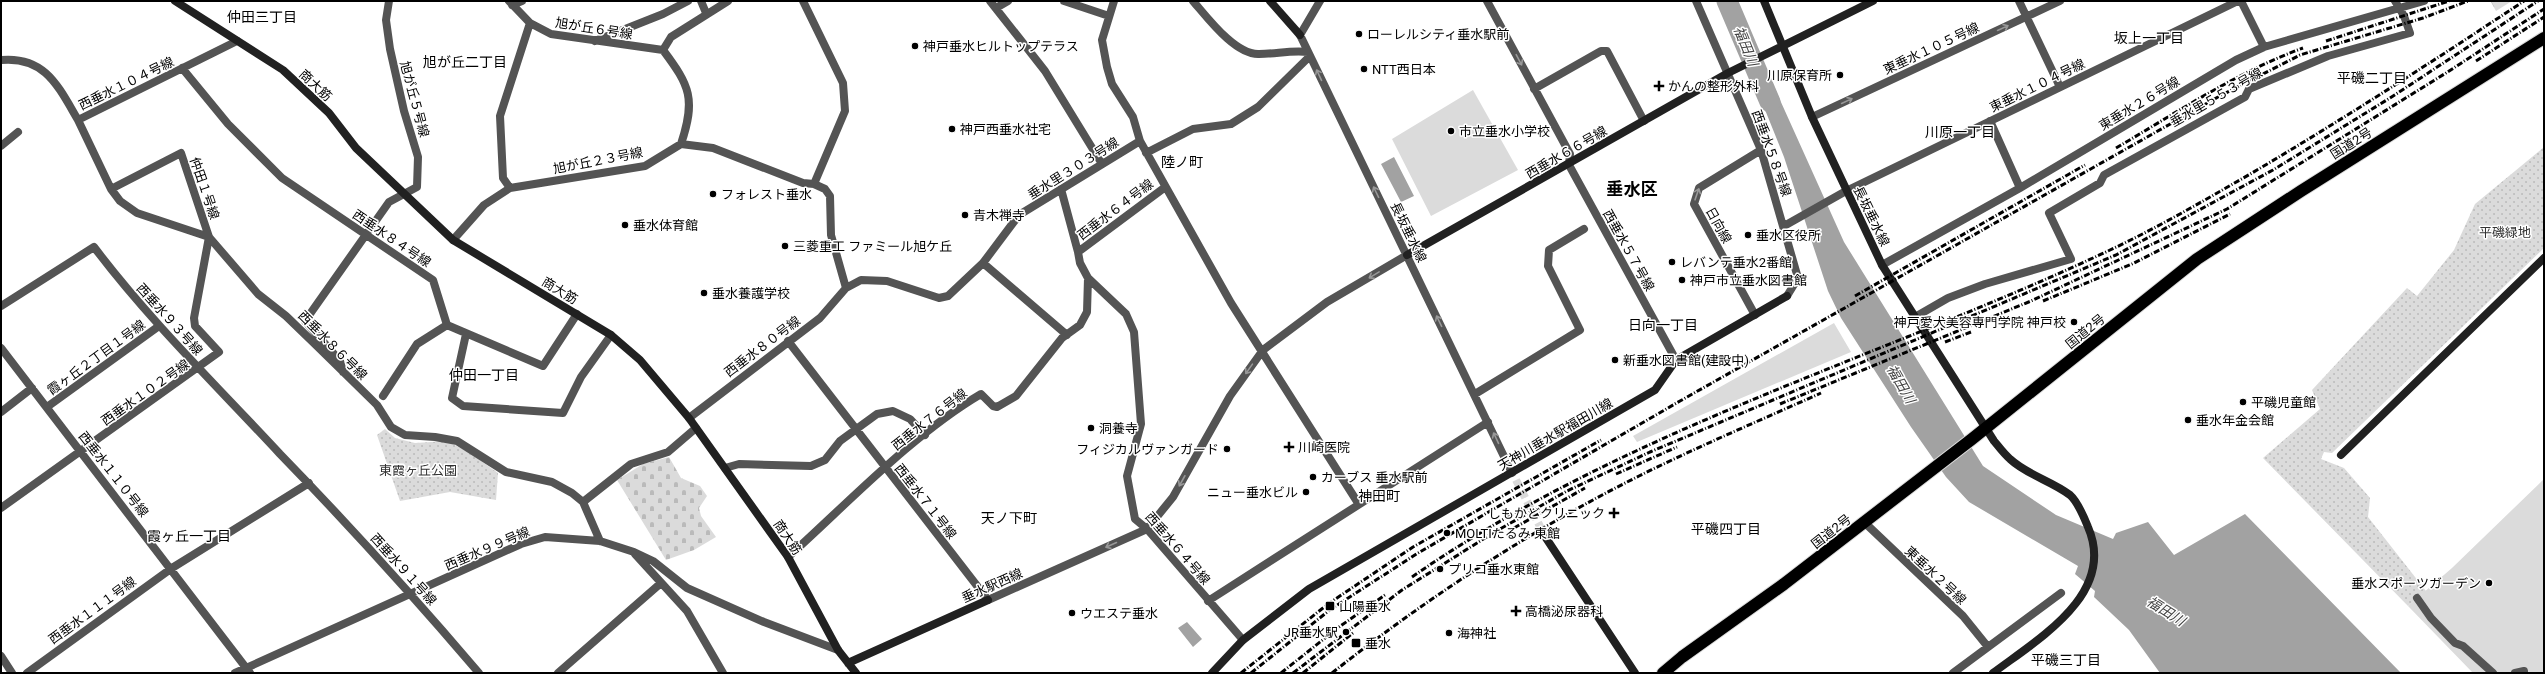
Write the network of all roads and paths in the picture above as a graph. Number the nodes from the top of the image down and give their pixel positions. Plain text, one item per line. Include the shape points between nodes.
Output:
1 (175, 1) edge
2 (388, 1) edge
3 (522, 1) edge
4 (688, 1) edge
5 (701, 1) edge
6 (728, 1) edge
7 (803, 1) edge
8 (990, 1) edge
9 (1008, 1) edge
10 (1064, 1) edge
11 (1114, 1) edge
12 (1193, 1) edge
13 (1270, 1) edge
14 (1320, 1) edge
15 (1487, 1) edge
16 (1696, 1) edge
17 (1764, 1) edge
18 (1872, 1) edge
19 (2019, 1) edge
20 (2060, 1) edge
21 (2240, 1) edge
22 (2395, 1) edge
23 (2424, 1) edge
24 (511, 3) edge
25 (996, 8) junction
26 (2401, 9) junction
27 (706, 13) junction
28 (1109, 16) junction
29 (2026, 17) junction
30 (530, 23) junction
31 (1300, 36) junction
32 (2544, 38) edge
33 (237, 41) junction
34 (594, 41) junction
35 (1782, 47) junction
36 (2264, 47) junction
37 (663, 50) junction
38 (1309, 54) junction
39 (1, 60) edge
40 (182, 68) junction
41 (1728, 74) junction
42 (2060, 87) junction
43 (1534, 89) junction
44 (1812, 117) junction
45 (78, 120) junction
46 (1644, 121) junction
47 (1990, 122) junction
48 (18, 132) dead end
49 (1140, 142) junction
50 (680, 144) junction
51 (1, 146) edge
52 (1761, 150) junction
53 (1146, 153) junction
54 (1102, 164) junction
55 (1569, 165) junction
56 (814, 184) junction
57 (510, 188) junction
58 (1164, 188) junction
59 (2020, 188) junction
60 (111, 189) junction
61 (1061, 189) junction
62 (1846, 191) junction
63 (403, 195) junction
64 (1784, 226) junction
65 (1584, 229) dead end
66 (366, 234) junction
67 (210, 237) junction
68 (453, 240) junction
69 (1078, 252) junction
70 (1407, 255) junction
71 (2544, 258) edge
72 (983, 263) junction
73 (1882, 264) junction
74 (1088, 278) junction
75 (846, 288) junction
76 (1, 306) edge
77 (577, 314) junction
78 (1755, 315) junction
79 (1915, 317) junction
80 (447, 325) junction
81 (159, 326) junction
82 (466, 334) junction
83 (1067, 334) junction
84 (611, 335) junction
85 (788, 340) junction
86 (1, 348) edge
87 (1263, 350) junction
88 (1676, 360) junction
89 (199, 368) junction
90 (344, 374) junction
91 (32, 388) junction
92 (1475, 394) junction
93 (383, 396) dead end
94 (47, 407) junction
95 (1, 412) edge
96 (689, 418) junction
97 (1488, 422) junction
98 (696, 428) junction
99 (1986, 428) junction
100 (857, 429) junction
101 (925, 435) junction
102 (81, 452) junction
103 (2341, 455) dead end
104 (725, 468) junction
105 (886, 469) junction
106 (1514, 477) junction
107 (309, 484) junction
108 (583, 502) junction
109 (1358, 503) junction
110 (1, 508) edge
111 (1864, 522) junction
112 (1147, 529) junction
113 (1546, 538) tunnel mouth
114 (600, 541) junction
115 (634, 552) junction
116 (788, 557) junction
117 (172, 568) junction
118 (661, 583) junction
119 (2061, 593) dead end
120 (411, 594) junction
121 (2417, 598) dead end
122 (988, 600) junction
123 (1208, 601) junction
124 (1243, 640) junction
125 (1988, 647) junction
126 (838, 650) junction
127 (1, 656) edge
128 (848, 664) junction
129 (248, 670) edge
130 (2524, 671) dead end
131 (9, 672) edge
132 (28, 673) edge
133 (235, 673) edge
134 (480, 673) edge
135 (558, 673) edge
136 (723, 673) edge
137 (856, 673) edge
138 (1212, 673) edge
139 (1635, 673) edge
140 (1663, 673) edge
141 (1953, 673) edge
142 (1993, 673) edge
143 (2493, 673) edge
144 (2514, 673) edge

1 - 33 street, 商大筋
2 - 63 street, 旭が丘５号線 via 386,20 390,49 404,111 418,157 418,187
3 - 24 street
4 - 34 street via 663,14
5 - 27 street
6 - 27 street
7 - 56 street via 843,83 845,111
8 - 25 street
9 - 25 street
10 - 28 street
11 - 28 street
12 - 38 street via 1217,29 1245,50 1257,54 1289,50
13 - 31 street, 長坂垂水線
14 - 31 street
15 -> 43 street, 西垂水５７号線
16 - 41 street, 西垂水５８号線
17 - 35 street, 長坂垂水線
18 - 35 street, 西垂水６６号線
19 - 29 street
20 - 29 street, 東垂水１０５号線
21 - 36 street
21 - 42 street, 東垂水１０４号線
22 - 26 street
23 - 26 street, 東垂水２６号線
24 - 30 street, 旭が丘６号線
25 - 54 street via 1045,71
26 - 36 street, 東垂水２６号線
26 - 79 street, 垂水里５５３号線 via 2410,32 2328,56 2249,89 2244,97 2104,175 2100,184 2049,213 2071,259 1985,284 1948,298
27 - 37 street via 671,37
28 - 49 street via 1102,40 1107,67 1112,84 1132,117
29 - 42 street
44 -> 29 street, 東垂水１０５号線
30 - 34 street, 旭が丘６号線 via 551,34
30 - 57 street via 500,116 503,178
31 - 38 street, 長坂垂水線
32 - 99 highway, 国道2号 via 2197,259
33 - 40 street, 西垂水１０４号線
33 - 63 street, 商大筋 via 283,70 329,113 356,148
34 - 37 street, 旭が丘６号線
35 - 41 street, 西垂水６６号線 via 1767,52
35 - 44 street, 長坂垂水線
36 - 59 street, 東垂水２６号線
37 - 50 street via 685,81 689,97 688,118
38 - 53 street via 1258,107 1231,124 1193,129
70 -> 38 street, 長坂垂水線
39 - 45 street, 西垂水１０４号線 via 27,60 45,72 63,94
40 - 45 street, 西垂水１０４号線
40 - 66 street, 西垂水８４号線 via 228,124 282,178
41 - 46 street, 西垂水６６号線
41 - 52 street, 西垂水５８号線
42 - 47 street, 東垂水１０４号線
43 - 46 street via 1601,51 1607,51
43 - 55 street, 西垂水５７号線 via 1570,154
44 - 62 street, 長坂垂水線
45 - 60 street
46 - 55 street, 西垂水６６号線
47 - 59 street
47 - 62 street, 東垂水１０４号線
48 - 51 street
49 - 53 street
49 - 54 street, 垂水里３０３号線
50 - 56 street via 714,148 803,183
50 - 57 street, 旭が丘２３号線 via 645,166
52 - 64 street, 西垂水５８号線
78 -> 52 street, 日向線 via 1694,204 1699,188
53 - 58 street
54 - 61 street, 垂水里３０３号線
55 - 70 street, 西垂水６６号線
55 - 88 street, 西垂水５７号線
56 - 75 street via 825,189 830,196 831,235
57 - 68 street via 484,205
58 - 69 street, 西垂水６４号線
58 - 87 street via 1231,303
59 - 73 street, 東垂水２６号線
60 - 67 street via 120,201 137,213
60 - 67 street, 仲田１号線 via 181,153
61 - 69 street
61 - 72 street, 垂水里３０３号線 via 1019,215
62 - 64 street
62 - 73 street, 長坂垂水線
63 - 66 street via 389,202
63 - 68 street, 商大筋
64 - 78 street, 天神川垂水駅福田川線 via 1798,278 1787,296
65 - 92 street via 1549,250 1548,266 1580,330
66 - 80 street, 西垂水８４号線 via 433,280
66 - 90 street via 305,321 340,362
67 - 89 street, 西垂水１０２号線 via 194,318 195,326 219,352
67 - 90 street, 西垂水８６号線 via 258,294 286,316
68 - 77 street, 商大筋
69 - 74 street, 西垂水６４号線 via 1080,263
70 -> 87 street via 1327,302
92 -> 70 street, 長坂垂水線
71 - 103 street
72 - 75 street via 948,296 939,298 887,281 861,280
72 - 83 street
73 - 79 street, 長坂垂水線
74 - 83 street, 西垂水７６号線 via 1087,312 1080,325
74 - 112 street, 西垂水６４号線 via 1126,314 1134,332 1141,424 1127,476 1135,519
75 - 85 street, 西垂水８０号線 via 820,318
76 - 81 street, 西垂水９３号線 via 94,247
77 - 82 street via 543,366
77 - 84 street, 商大筋
78 - 88 street, 天神川垂水駅福田川線
79 - 99 street, 長坂垂水線
80 - 82 street
80 - 93 street via 417,344
81 - 89 street, 西垂水９３号線
81 - 94 street, 霞ヶ丘２丁目１号線
82 - 84 street via 452,398 464,406 563,413 582,377
83 - 101 street, 西垂水７６号線 via 1009,401 993,406 981,394
84 - 96 street, 商大筋 via 640,360
85 - 96 street, 西垂水８０号線
85 - 100 street, 西垂水７１号線
86 - 91 street, 西垂水１１０号線
87 - 109 street
87 -> 112 street via 1230,396 1174,497
88 - 106 street, 天神川垂水駅福田川線 via 1655,390
89 - 102 street, 西垂水１０２号線
89 - 107 street, 西垂水９３号線
90 - 108 street, 西垂水８６号線 via 377,405 391,427 405,435 457,441 506,472 552,482
91 - 94 street, 西垂水１１０号線
91 - 95 street
92 - 97 street, 長坂垂水線
94 - 102 street, 西垂水１１０号線
96 - 98 street, 商大筋
106 -> 97 street, 長坂垂水線
97 - 109 street
98 - 104 street, 商大筋
98 - 108 street via 668,452 631,464
99 - 111 highway, 国道2号
99 - 142 street, 長坂垂水線 via 2010,460 2071,496 2093,537 2094,572 2081,596 2064,618
100 - 101 street via 877,414 893,411 910,419
100 - 104 street via 840,441 825,460 811,466 738,464
100 - 105 street, 西垂水７１号線
101 - 105 street, 西垂水７６号線
102 - 110 street, 西垂水１０２号線
102 - 117 street, 西垂水１１０号線
104 - 116 street, 商大筋
105 - 116 street, 西垂水７６号線
105 - 122 street, 西垂水７１号線
106 - 124 street, 天神川垂水駅福田川線 via 1309,589
107 - 117 street, 西垂水１１１号線
107 - 120 street, 西垂水９１号線
108 - 114 street
109 - 123 street
111 - 125 street, 東垂水２号線 via 1962,616
111 - 140 highway, 国道2号
112 -> 122 street, 垂水駅西線
112 - 123 street, 西垂水６４号線
113 - 139 street
114 - 115 street, 西垂水９９号線
114 - 120 street, 西垂水９９号線 via 545,537 521,544
115 - 118 street
115 - 126 street, 西垂水９９号線 via 653,561 687,588 764,622
116 - 126 street, 商大筋
117 - 129 street, 西垂水１１０号線
117 - 132 street, 西垂水１１１号線
118 - 135 street
118 - 136 street via 687,611
119 - 125 street
120 - 129 street, 西垂水９９号線
120 - 134 street, 西垂水９１号線
121 - 143 street via 2431,618 2455,643 2463,646
122 - 128 street, 垂水駅西線
123 - 124 street, 西垂水６４号線
124 - 138 street, 天神川垂水駅福田川線
125 - 141 street
126 - 128 street, 商大筋
127 - 131 street
128 - 137 street, 商大筋
129 - 133 street, 西垂水９９号線
130 - 144 street

